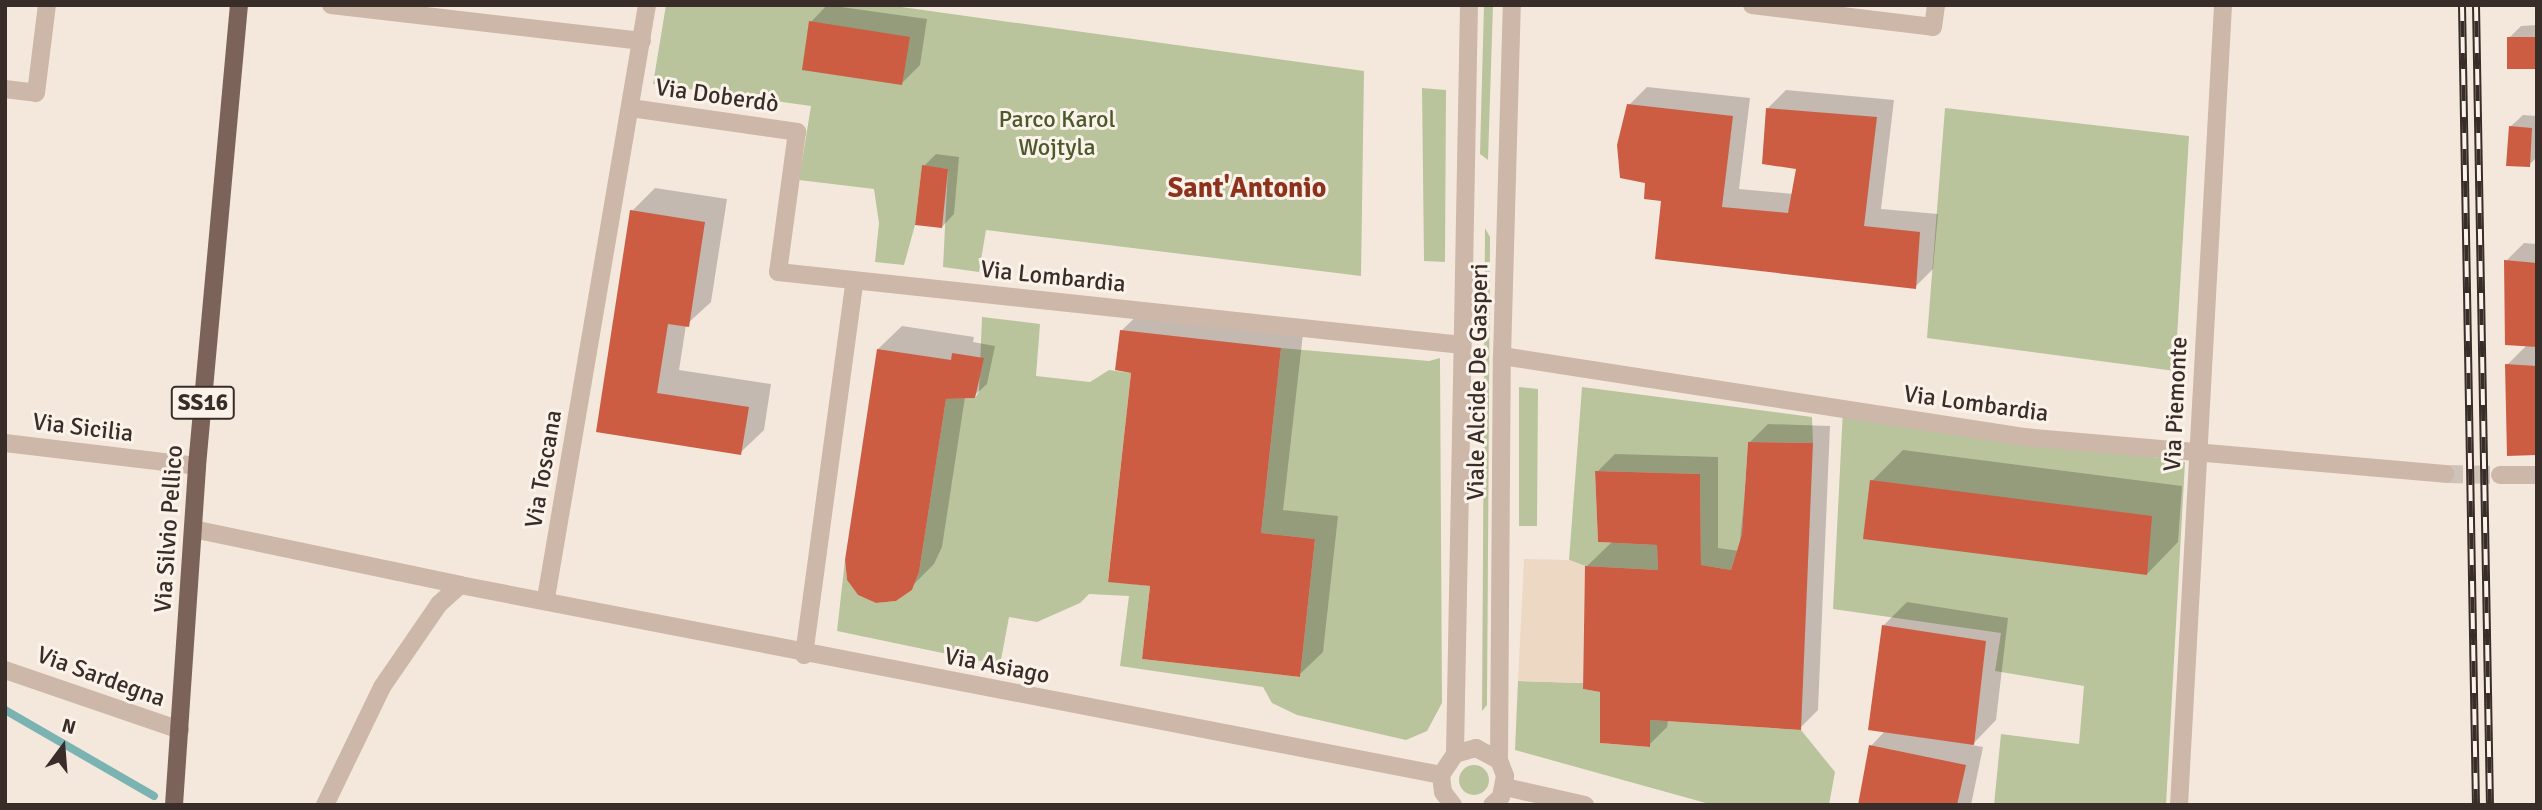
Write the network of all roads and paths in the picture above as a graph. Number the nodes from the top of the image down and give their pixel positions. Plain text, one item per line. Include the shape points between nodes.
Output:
1 (47, 5) edge
2 (239, 5) edge
3 (331, 5) edge
4 (647, 5) edge
5 (1469, 5) edge
6 (1512, 5) edge
7 (1752, 5) edge
8 (1936, 5) edge
9 (2223, 5) edge
10 (642, 41) junction
11 (5, 89) edge
12 (631, 108) junction
13 (797, 132) joint
14 (855, 280) junction
15 (1462, 345) junction
16 (1502, 356) junction
17 (5, 443) edge
18 (2198, 454) junction
19 (197, 466) junction
20 (2445, 474) tunnel mouth
21 (2500, 475) tunnel mouth
22 (2537, 475) edge
23 (193, 529) junction
24 (460, 585) junction
25 (546, 598) junction
26 (804, 655) junction
27 (5, 670) edge
28 (180, 730) junction
29 (1455, 754) junction
30 (1499, 760) junction
31 (1441, 775) junction
32 (1505, 786) junction
33 (1494, 804) edge
34 (174, 805) edge
35 (325, 805) edge
36 (1453, 805) edge
37 (1585, 805) edge
38 (2179, 805) edge

1 - 11 street via 36,93
2 - 19 main road, Via Silvio Pellico / SS16
3 - 10 street
4 - 10 street, Via Toscana
5 - 15 street, Viale Alcide De Gasperi
6 - 16 street, Viale Alcide De Gasperi
7 - 8 street via 1934,27
9 - 18 street, Via Piemonte
10 - 12 street, Via Toscana
12 - 13 street, Via Doberdò
12 - 25 street, Via Toscana
13 - 14 street, Via Lombardia via 779,272
14 - 15 street, Via Lombardia
14 - 26 street
15 - 29 street, Viale Alcide De Gasperi
16 - 18 street, Via Lombardia via 2024,437
16 - 30 street, Viale Alcide De Gasperi
17 - 19 street, Via Sicilia
18 - 20 street, Via Lombardia
18 - 38 street, Via Piemonte
19 - 23 main road, Via Silvio Pellico / SS16
21 - 22 street
23 - 24 street
23 - 28 main road, Via Silvio Pellico / SS16
24 - 25 street
24 - 35 street via 439,604 382,687
25 - 26 street, Via Asiago
26 - 31 street, Via Asiago
27 - 28 street, Via Sardegna
28 - 34 main road, Via Silvio Pellico / SS16
29 - 30 street via 1475,748
29 - 31 street
30 - 32 street, Viale Alcide De Gasperi
31 - 36 street via 1443,792
32 - 33 street
32 - 37 street

